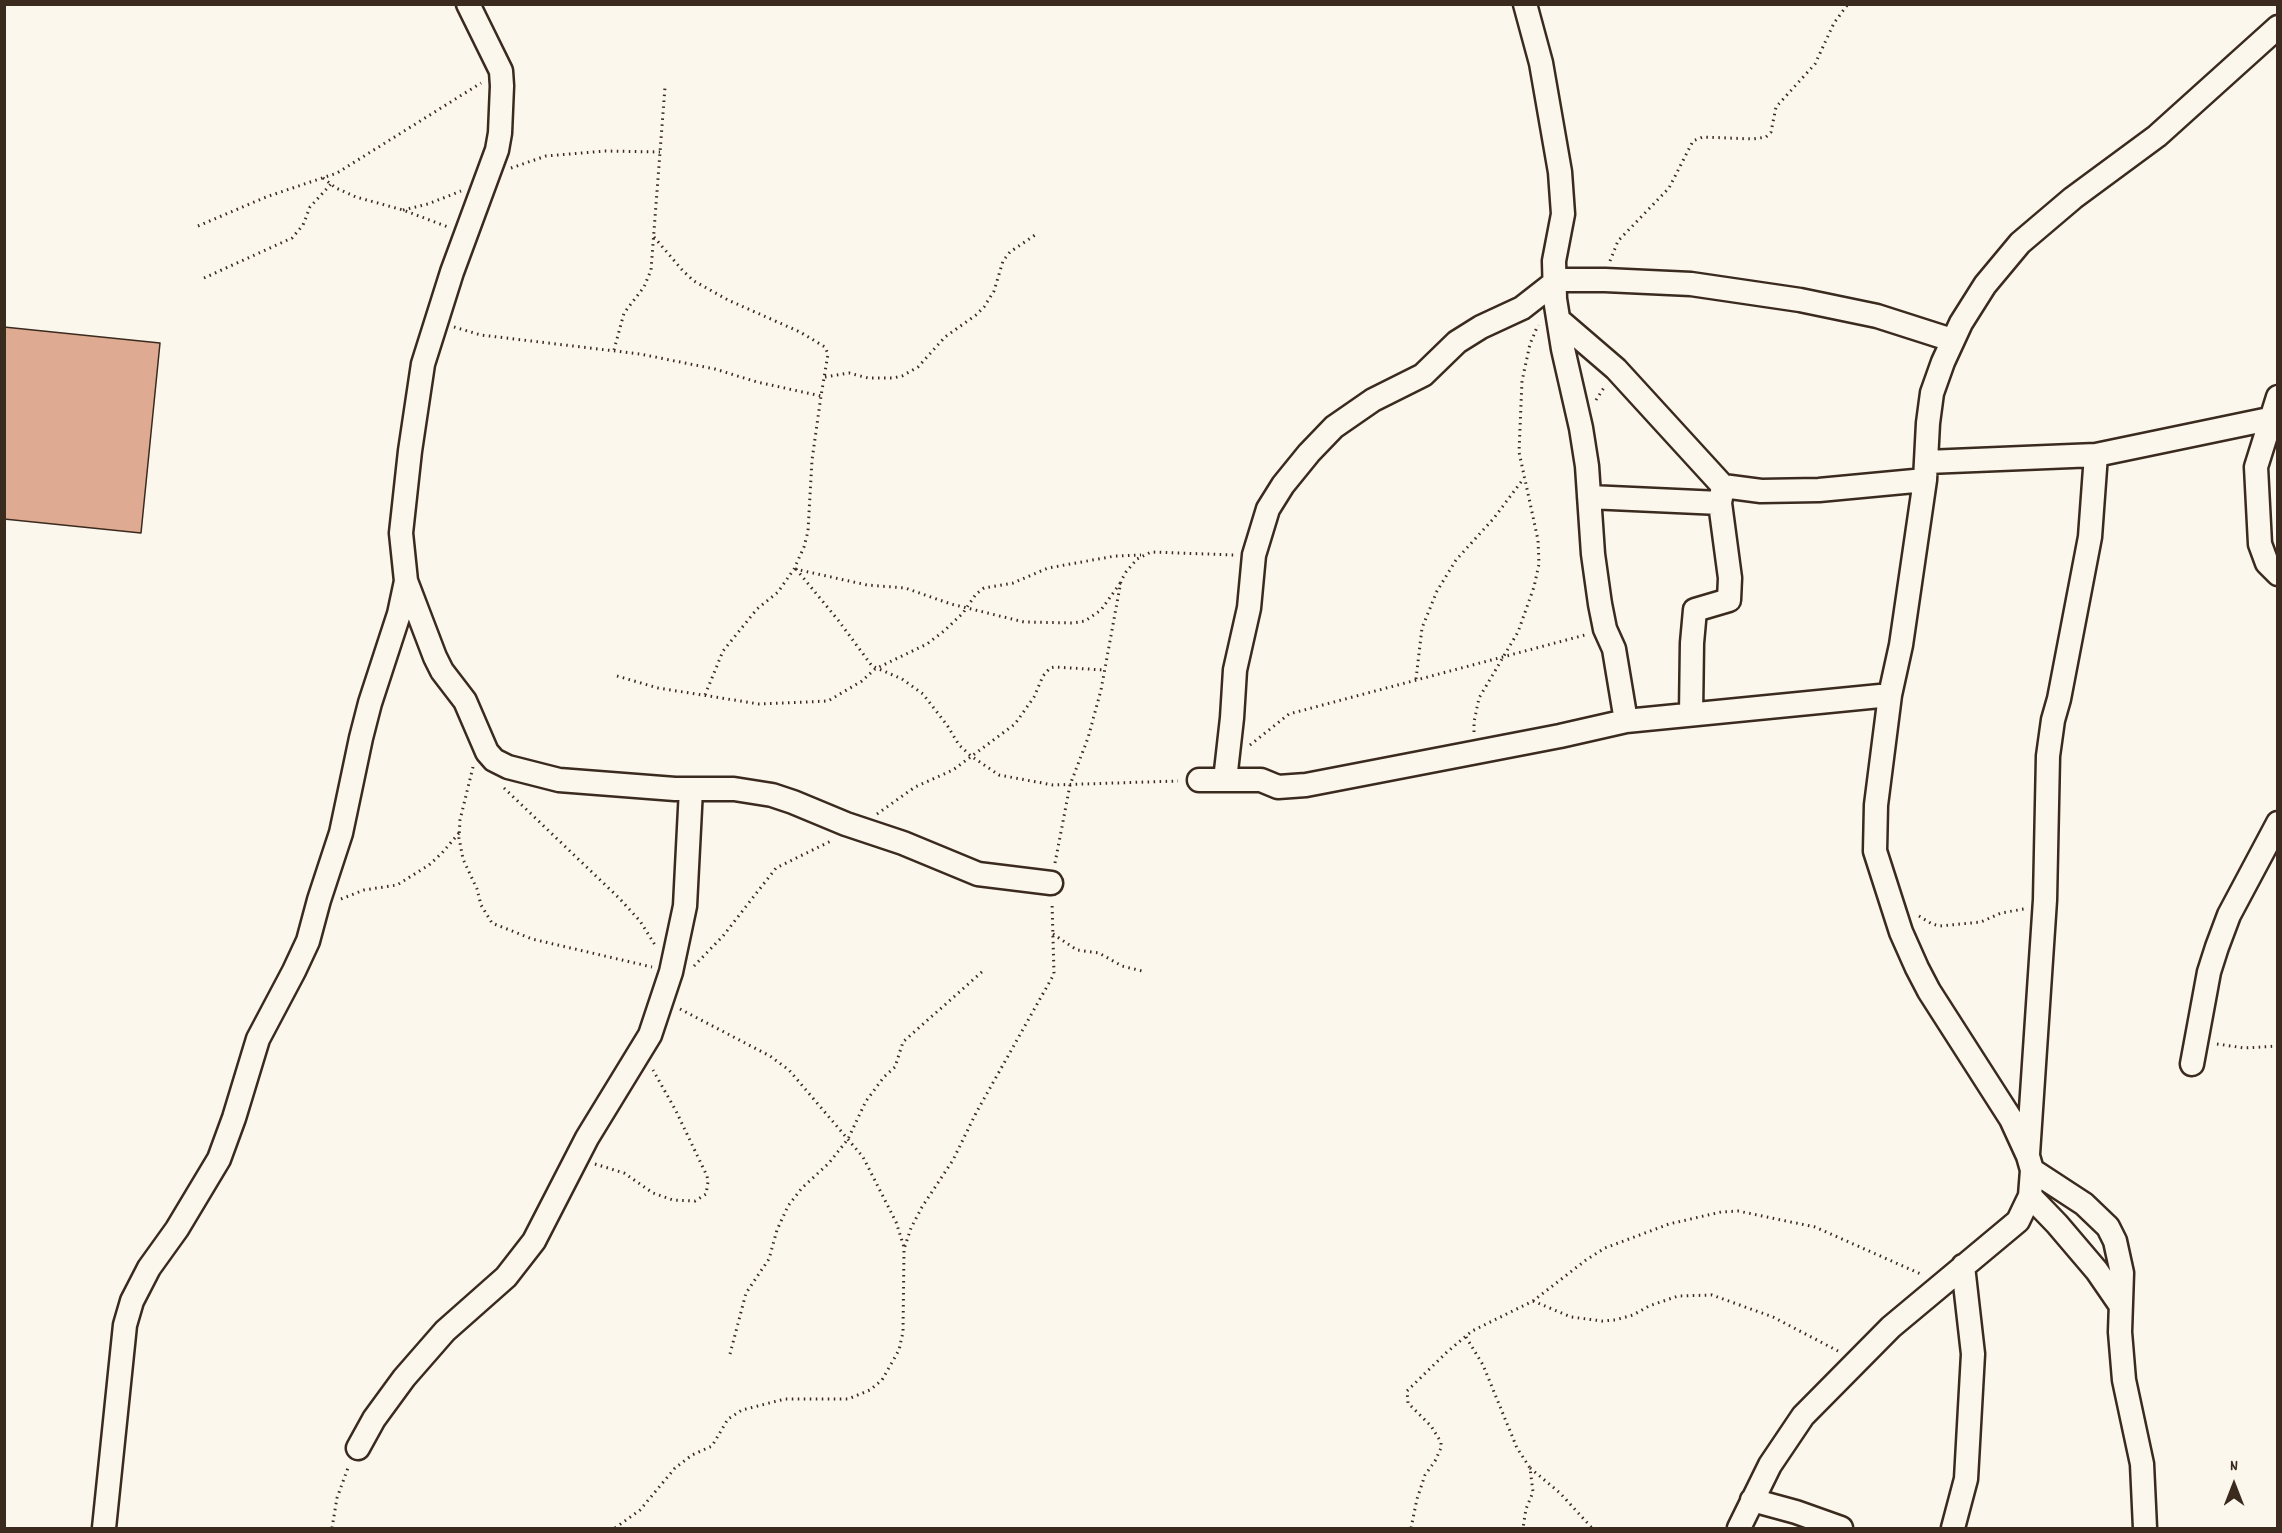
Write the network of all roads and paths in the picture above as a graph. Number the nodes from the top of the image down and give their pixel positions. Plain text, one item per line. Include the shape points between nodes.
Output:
1 (468, 4) edge
2 (1525, 4) edge
3 (1848, 4) edge
4 (2277, 27) edge
5 (501, 71) junction
6 (665, 87) dead end
7 (660, 152) junction
8 (323, 178) junction
9 (486, 180) junction
10 (331, 184) junction
11 (403, 210) junction
12 (198, 226) dead end
13 (466, 234) junction
14 (1035, 235) dead end
15 (654, 237) junction
16 (204, 278) dead end
17 (1605, 280) junction
18 (1556, 295) junction
19 (435, 320) junction
20 (1952, 340) junction
21 (614, 350) junction
22 (1616, 369) junction
23 (825, 376) junction
24 (820, 396) junction
25 (2277, 397) edge
26 (1596, 401) dead end
27 (2269, 419) junction
28 (2096, 455) junction
29 (1926, 471) junction
30 (1524, 478) junction
31 (1722, 494) junction
32 (1589, 497) junction
33 (1143, 555) junction
34 (1254, 555) junction
35 (795, 569) junction
36 (2277, 574) edge
37 (406, 581) junction
38 (1122, 581) junction
39 (968, 607) junction
40 (1605, 629) junction
41 (1504, 657) junction
42 (875, 669) junction
43 (1104, 670) junction
44 (617, 676) dead end
45 (1416, 679) junction
46 (705, 694) junction
47 (1890, 695) junction
48 (1691, 714) junction
49 (1626, 721) junction
50 (1475, 752) junction
51 (971, 756) junction
52 (480, 760) junction
53 (1225, 772) junction
54 (1199, 780) joint
55 (1070, 785) junction
56 (691, 789) junction
57 (2277, 823) edge
58 (856, 828) junction
59 (459, 833) junction
60 (1052, 883) junction
61 (2045, 900) junction
62 (1894, 910) junction
63 (315, 913) junction
64 (1053, 934) junction
65 (984, 970) dead end
66 (1142, 971) dead end
67 (673, 980) junction
68 (647, 1039) junction
69 (2198, 1041) junction
70 (2277, 1046) edge
71 (2192, 1064) dead end
72 (848, 1139) junction
73 (576, 1159) junction
74 (2030, 1163) junction
75 (2030, 1196) junction
76 (904, 1249) junction
77 (1963, 1266) junction
78 (1943, 1284) junction
79 (1533, 1301) junction
80 (2120, 1304) junction
81 (1466, 1337) junction
82 (730, 1354) dead end
83 (1855, 1362) junction
84 (358, 1448) joint
85 (1530, 1468) junction
86 (1752, 1500) junction
87 (104, 1528) edge
88 (332, 1528) edge
89 (615, 1528) edge
90 (1411, 1528) edge
91 (1523, 1528) edge
92 (1592, 1528) edge
93 (1739, 1528) edge
94 (1841, 1528) edge
95 (1953, 1528) edge
96 (2145, 1528) edge

1 - 5 street
2 - 18 street via 1541,63 1564,200 1554,261
3 - 17 path via 1834,23 1815,64 1776,107 1772,132 1754,139 1703,137 1693,141 1669,188 1618,241
4 - 20 street via 2157,136 2020,243 1985,285
5 - 8 path via 351,165
5 - 9 street via 500,133
6 - 7 path
7 - 9 path via 546,156
7 - 15 path
8 - 10 path
8 - 12 path
9 - 11 path
9 - 13 street
10 - 11 path via 356,197
10 - 16 path via 310,207 292,238
11 - 13 path
13 - 19 street
14 - 23 path via 1003,261 994,291 984,307 945,337 918,367 893,378 849,373
15 - 21 path via 645,287 624,313
15 - 23 path via 694,281 825,347
17 - 18 street
17 - 20 street via 1690,284 1800,300 1877,316
18 - 22 street
18 - 30 path via 1530,344 1522,381 1520,452
18 - 32 street via 1581,428
18 - 34 street via 1481,327 1457,342 1423,375 1372,400 1334,427 1283,485 1268,509
19 - 21 path via 481,335
19 - 37 street via 423,364 410,451 401,533
20 - 29 street via 1932,393
21 - 24 path via 716,369
22 - 26 path
22 - 31 street
23 - 24 path
24 - 35 path via 808,531
25 - 27 street
27 - 28 street
27 - 36 street via 2256,467 2260,544 2267,563
28 - 29 street
28 - 61 street via 2090,537 2051,729
29 - 31 street via 1819,490
29 - 47 street
30 - 41 path via 1538,540 1539,564 1518,632
30 - 45 path via 1456,560 1437,591 1422,628
31 - 32 street
31 - 48 street via 1729,600 1698,608 1694,613
32 - 40 street
33 - 34 path
33 - 38 path
33 - 39 path via 1048,568 984,588
34 - 53 street via 1249,608 1235,670
35 - 39 path via 867,585 905,588
35 - 42 path
35 - 46 path via 723,651
37 - 52 street via 438,664 465,701
37 - 63 street via 363,729 341,833
38 - 39 path via 1101,609 1079,622 1024,622
38 - 43 path
39 - 42 path via 927,644
40 - 41 path
40 - 49 street via 1614,649
41 - 45 path
41 - 50 path via 1479,698 1474,722
42 - 46 path via 862,681 823,702 759,704
42 - 51 path via 902,679 923,694
43 - 51 path via 1050,668 1015,724
43 - 55 path via 1088,738
44 - 46 path via 658,688
45 - 53 path via 1289,714
47 - 48 street
47 - 62 street via 1876,805 1875,850
48 - 49 street
49 - 50 street
50 - 53 street via 1306,785 1278,787
51 - 55 path via 1012,779
51 - 58 path via 952,770 915,787
52 - 56 street via 494,760 559,780
52 - 59 path
52 - 67 path via 640,921
53 - 54 street
54 - 55 path
55 - 60 path
56 - 58 street via 734,789 772,795
56 - 67 street via 685,906
57 - 69 street via 2225,926 2209,972
58 - 60 street via 978,874
58 - 67 path via 778,866 723,936
59 - 63 path via 429,865 397,885 364,890
59 - 67 path via 463,859 484,913 492,922 532,939 646,964
60 - 64 path
61 - 62 path via 1986,920 1940,926
61 - 74 street
62 - 74 street via 1929,991 2011,1119
63 - 87 street via 303,954 258,1039 219,1159 132,1301 125,1325
64 - 66 path via 1077,950 1099,953 1122,966
64 - 76 path via 1053,977 953,1161 922,1207
65 - 72 path via 903,1042 895,1067 866,1101
67 - 68 street
67 - 72 path via 689,1015 784,1064
68 - 73 street
68 - 73 path via 652,1069 707,1176 706,1194 691,1202 673,1200 652,1193 624,1173
69 - 70 path via 2244,1048
69 - 71 street
72 - 76 path via 866,1163 896,1222
72 - 82 path via 796,1194 781,1219 769,1258 746,1293
73 - 84 street via 545,1222 520,1259 497,1286 445,1331 404,1378
74 - 75 street
74 - 80 street via 2108,1227 2122,1273
75 - 77 street via 2018,1221
75 - 80 street via 2058,1224
76 - 89 path via 903,1332 899,1350 882,1380 848,1399 785,1399 741,1410 728,1419 712,1446 675,1468 640,1510
77 - 78 street
77 - 95 street via 1973,1354 1966,1479
78 - 79 path via 1815,1227 1729,1211 1669,1224 1605,1248
78 - 83 street
79 - 81 path
79 - 83 path via 1571,1317 1602,1321 1633,1315 1678,1296 1712,1295 1773,1317
80 - 96 street via 2124,1380 2142,1464
81 - 85 path
81 - 90 path via 1407,1391 1408,1403 1441,1442 1436,1461 1425,1475
83 - 86 street via 1803,1416
84 - 88 path via 337,1498
85 - 91 path via 1533,1492
85 - 92 path
86 - 93 street
86 - 94 street

